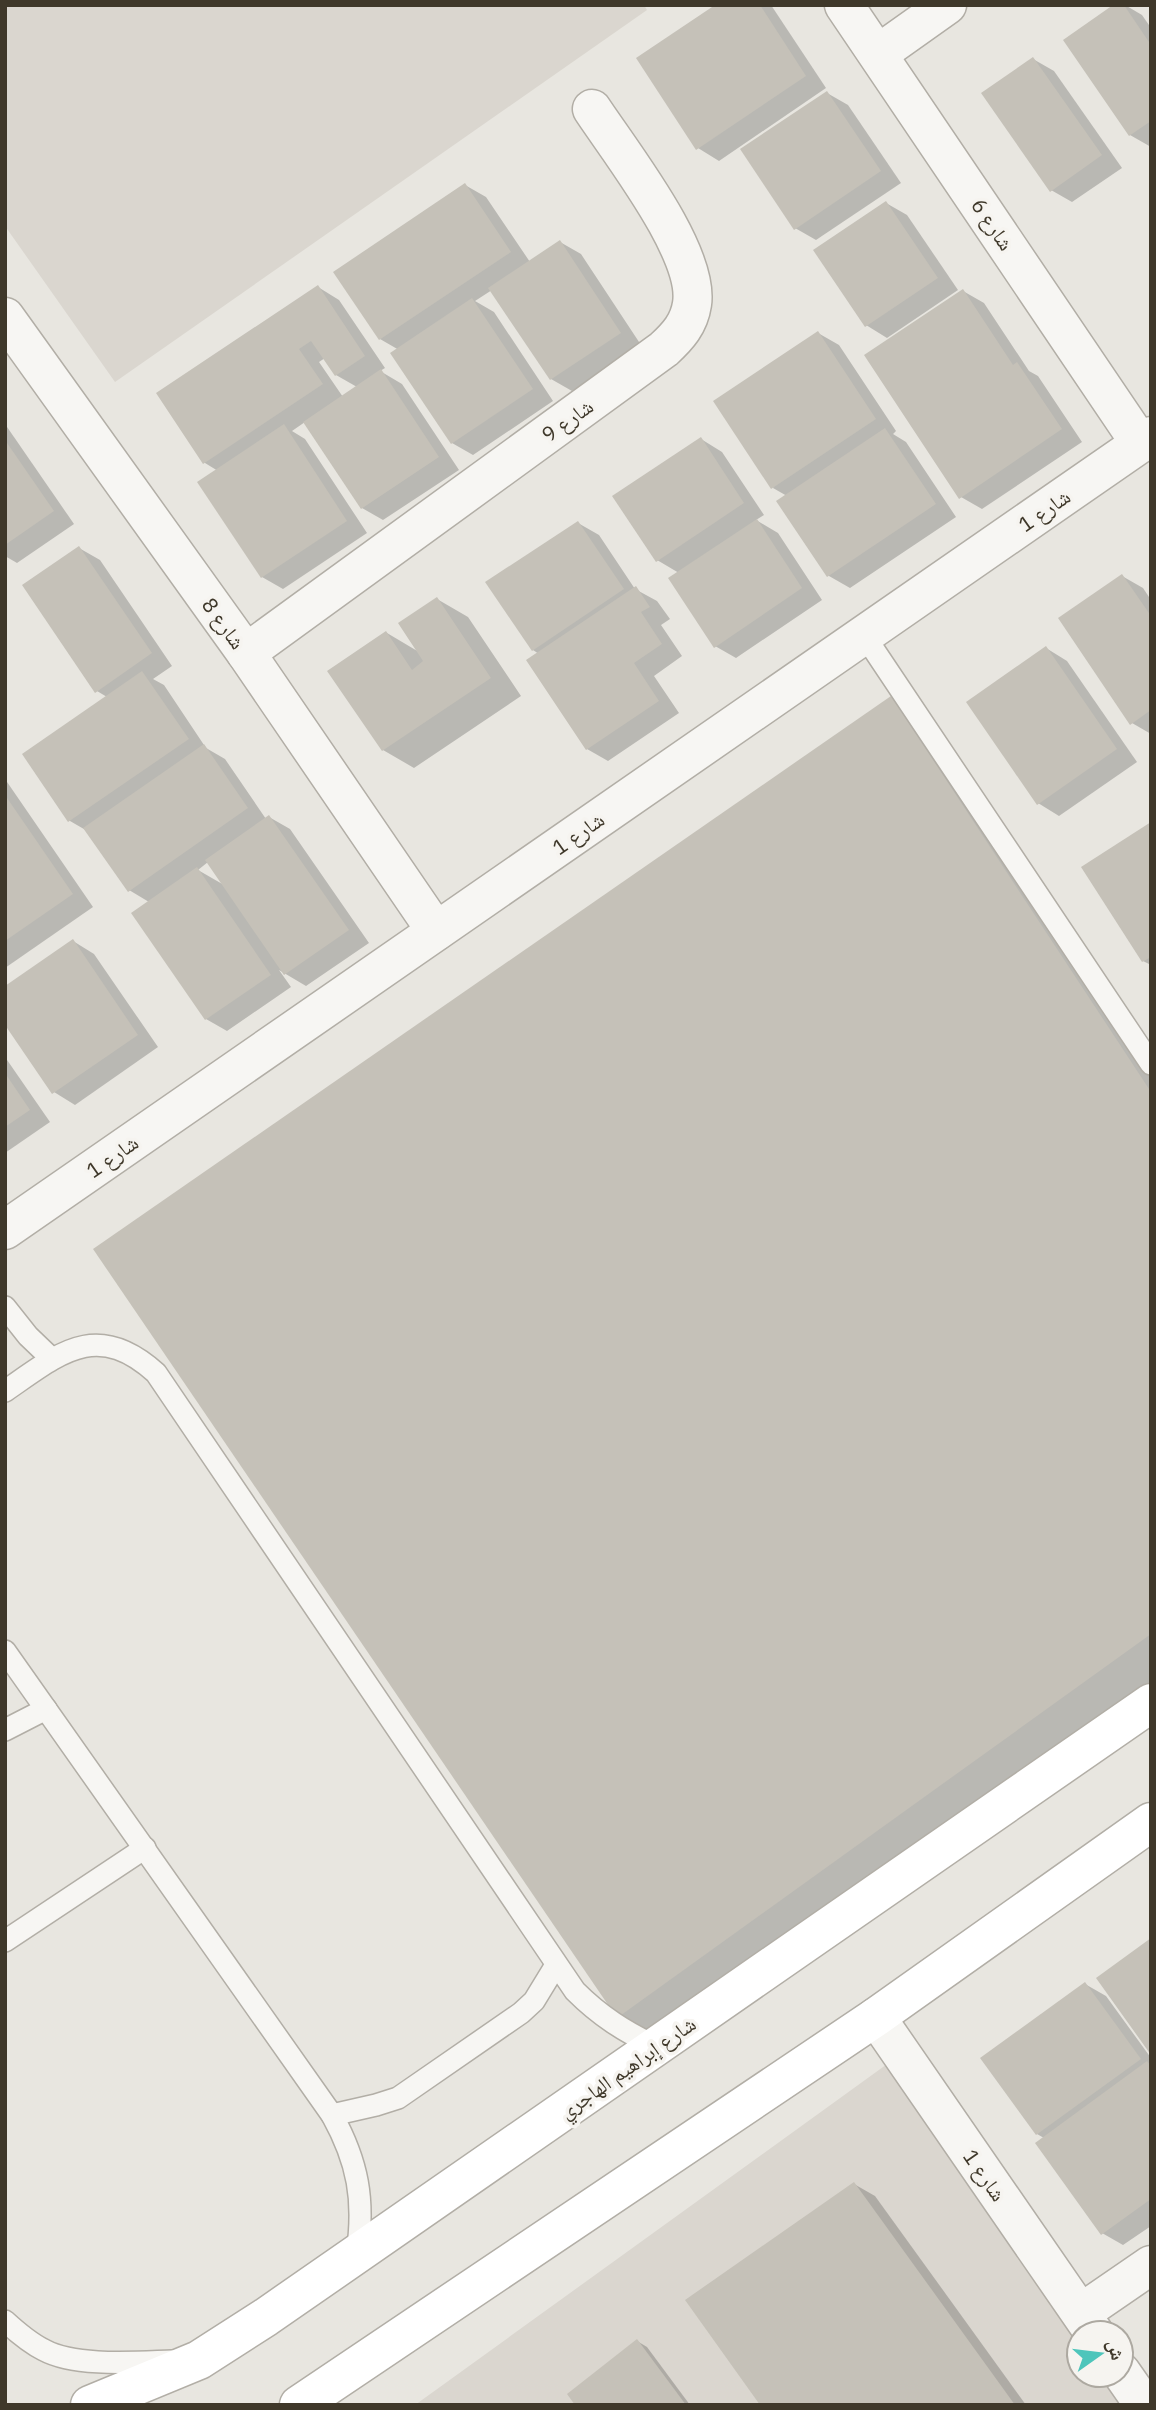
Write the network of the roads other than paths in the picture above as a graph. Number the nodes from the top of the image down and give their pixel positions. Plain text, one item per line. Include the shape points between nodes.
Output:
1 (845, 5) edge
2 (947, 5) edge
3 (878, 54) junction
4 (592, 109) dead end
5 (5, 317) edge
6 (1146, 440) edge
7 (864, 635) junction
8 (246, 653) junction
9 (436, 931) junction
10 (1151, 1064) edge
11 (5, 1230) edge
12 (5, 1307) edge
13 (52, 1359) junction
14 (5, 1391) edge
15 (5, 1651) edge
16 (1151, 1703) edge
17 (46, 1709) junction
18 (5, 1730) edge
19 (1151, 1822) edge
20 (145, 1848) junction
21 (5, 1941) edge
22 (556, 1965) junction
23 (876, 2017) junction
24 (657, 2046) junction
25 (332, 2115) junction
26 (358, 2254) junction
27 (1151, 2265) edge
28 (1084, 2319) edge
29 (1091, 2319) edge
30 (5, 2321) edge
31 (199, 2360) junction
32 (1133, 2389) edge
33 (90, 2405) edge
34 (299, 2405) edge
35 (1144, 2405) edge

1 - 3 street, شارع 6
2 - 3 street
3 - 6 street, شارع 6
4 - 8 street, شارع 9 via 666,221 686,260 692,303 681,333
5 - 8 street, شارع 8
6 - 7 street, شارع 1
7 - 9 street, شارع 1
7 - 10 lane
8 - 9 street, شارع 8
9 - 11 street, شارع 1
12 - 13 lane
13 - 14 lane
13 - 22 lane via 74,1349 103,1345 141,1359 156,1373
15 - 17 lane
16 - 24 main road, شارع إبراهيم الهاجري
17 - 18 lane
17 - 20 lane
19 - 23 main road
20 - 21 lane
20 - 25 lane
22 - 24 lane via 599,2014 626,2033
22 - 25 lane via 521,2013 398,2098
23 - 28 street, شارع 1
23 - 34 main road
24 - 26 main road, شارع إبراهيم الهاجري
25 - 26 lane via 355,2168 360,2196
26 - 31 main road, شارع إبراهيم الهاجري
27 - 29 street
30 - 31 lane via 45,2351 67,2358
31 - 33 main road, شارع إبراهيم الهاجري
32 - 35 street

